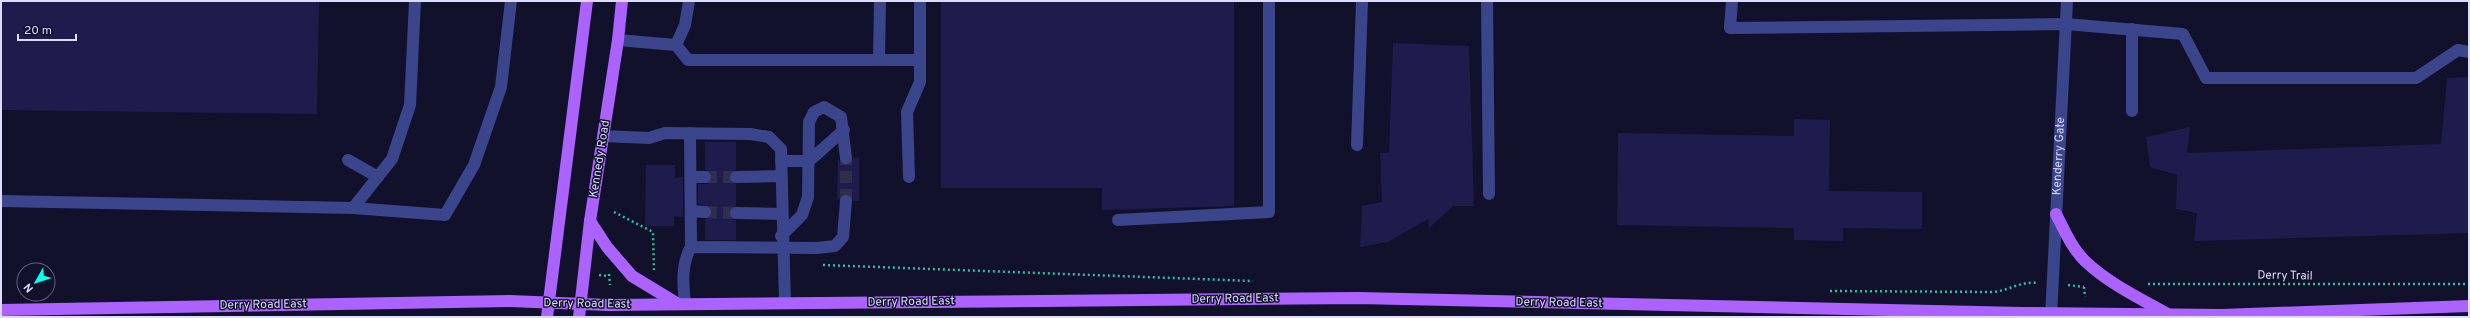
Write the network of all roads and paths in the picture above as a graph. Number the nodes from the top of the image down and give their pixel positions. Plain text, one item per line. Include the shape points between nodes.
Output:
1 (415, 1) edge
2 (511, 1) edge
3 (587, 1) edge
4 (622, 1) edge
5 (689, 1) edge
6 (880, 1) edge
7 (920, 1) edge
8 (1269, 1) edge
9 (1362, 1) edge
10 (1486, 1) edge
11 (1732, 1) edge
12 (2067, 1) edge
13 (2066, 24) junction
14 (2132, 29) junction
15 (618, 40) junction
16 (676, 45) junction
17 (2469, 52) edge
18 (879, 60) junction
19 (920, 60) junction
20 (2132, 111) dead end
21 (844, 130) junction
22 (690, 133) junction
23 (603, 136) junction
24 (1357, 145) dead end
25 (846, 158) tunnel mouth
26 (348, 160) dead end
27 (780, 161) junction
28 (809, 161) junction
29 (378, 176) junction
30 (781, 176) junction
31 (690, 177) junction
32 (705, 177) tunnel mouth
33 (736, 177) tunnel mouth
34 (909, 178) dead end
35 (1489, 194) dead end
36 (1, 200) edge
37 (846, 201) tunnel mouth
38 (353, 208) junction
39 (691, 211) junction
40 (614, 212) dead end
41 (705, 212) tunnel mouth
42 (736, 213) tunnel mouth
43 (781, 214) junction
44 (2056, 214) junction
45 (1118, 220) dead end
46 (590, 221) junction
47 (782, 241) junction
48 (691, 247) junction
49 (654, 270) dead end
50 (599, 276) dead end
51 (2147, 284) dead end
52 (2469, 284) edge
53 (610, 285) dead end
54 (2075, 285) dead end
55 (2085, 296) dead end
56 (548, 303) junction
57 (785, 303) junction
58 (581, 304) junction
59 (681, 304) junction
60 (1, 310) edge
61 (2467, 310) edge
62 (2167, 313) junction
63 (2051, 315) edge
64 (2311, 315) edge
65 (547, 317) edge
66 (579, 317) edge

1 - 29 street via 410,105 392,159
2 - 38 street via 501,87 474,165 445,214
3 - 56 main road
4 - 15 main road, Kennedy Road
5 - 16 street via 685,25
6 - 18 street
7 - 19 street
8 - 45 street via 1269,212
9 - 24 street
10 - 35 street
11 - 13 street via 1730,28
12 - 13 street, Kenderry Gate
13 - 14 street
13 - 44 street, Kenderry Gate
14 - 17 street via 2183,34 2206,78 2416,78 2458,50
14 - 20 street
15 - 16 street
15 - 23 main road, Kennedy Road
16 - 18 street via 688,60
18 - 19 street
19 - 34 street via 920,82 907,112
21 - 25 street
21 - 28 street
21 - 28 street via 841,117 834,111 824,107 814,112 809,122
22 - 23 street via 665,133 649,138
22 - 27 street via 750,134 770,138 781,149
22 - 31 street
23 - 46 main road, Kennedy Road
26 - 29 street
27 - 28 street
27 - 30 street
28 - 47 street via 808,197 802,215
29 - 38 street
30 - 33 street
30 - 43 street
31 - 32 street
31 - 39 street
36 - 38 street
37 - 47 street via 843,238 835,246 817,248
39 - 41 street
39 - 48 street
40 - 49 path via 653,232
42 - 43 street
43 - 47 street
44 - 62 main road via 2069,240 2085,261 2132,294
44 - 63 street, Kenderry Gate
46 - 58 main road, Kennedy Road
46 - 59 main road via 607,247 632,276
47 - 48 street
47 - 57 street
48 - 59 street via 686,255
50 - 53 path via 608,276
51 - 52 path, Derry Trail
54 - 55 path via 2084,287
56 - 58 main road, Derry Road East
56 - 60 main road, Derry Road East via 510,301
56 - 65 main road
57 - 59 main road, Derry Road East
57 - 63 main road, Derry Road East via 1358,298
58 - 59 main road, Derry Road East
58 - 66 main road, Kennedy Road
61 - 64 main road, Derry Road East
62 - 63 main road, Derry Road East
62 - 64 main road, Derry Road East

